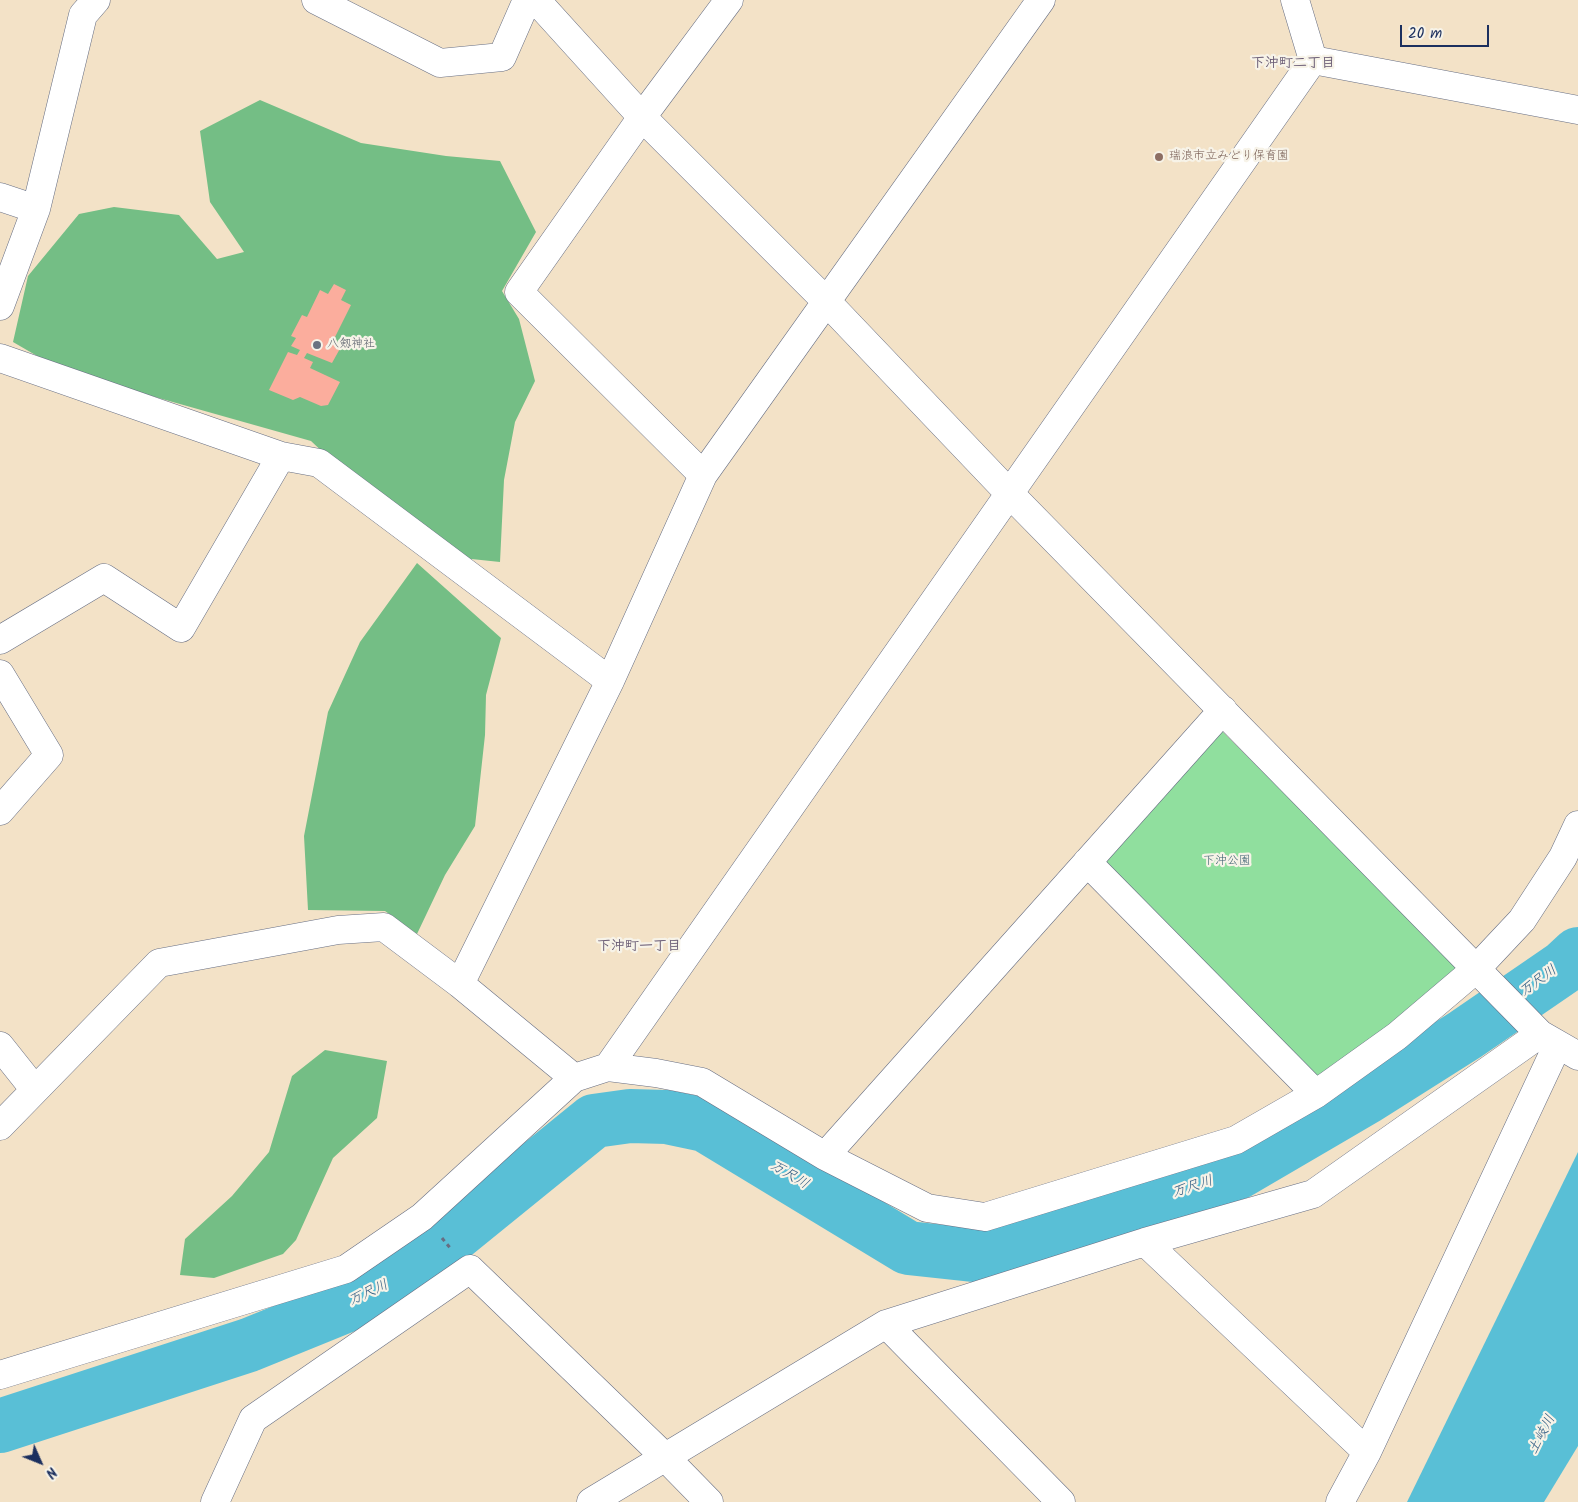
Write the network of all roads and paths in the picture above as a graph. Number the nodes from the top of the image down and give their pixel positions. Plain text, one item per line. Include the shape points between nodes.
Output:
1 (96, 0) edge
2 (316, 0) edge
3 (527, 0) edge
4 (536, 0) edge
5 (728, 0) edge
6 (1041, 0) edge
7 (1295, 0) edge
8 (1314, 60) junction
9 (1578, 110) edge
10 (642, 117) junction
11 (0, 197) edge
12 (36, 209) junction
13 (826, 301) junction
14 (0, 306) edge
15 (0, 358) edge
16 (281, 456) junction
17 (703, 474) junction
18 (1010, 494) junction
19 (0, 640) edge
20 (0, 674) edge
21 (610, 681) junction
22 (1223, 710) junction
23 (0, 811) edge
24 (1578, 825) edge
25 (1087, 862) junction
26 (1476, 969) junction
27 (460, 984) junction
28 (1558, 1045) edge
29 (0, 1046) edge
30 (608, 1067) junction
31 (574, 1078) junction
32 (35, 1090) junction
33 (1316, 1094) junction
34 (0, 1126) edge
35 (825, 1156) junction
36 (422, 1217) junction
37 (1145, 1242) junction
38 (470, 1269) junction
39 (886, 1324) junction
40 (0, 1375) edge
41 (1367, 1452) junction
42 (665, 1457) junction
43 (215, 1502) edge
44 (591, 1502) edge
45 (709, 1502) edge
46 (1061, 1502) edge
47 (1340, 1502) edge

1 - 12 street via 83,15
2 - 3 street via 440,63 502,57
4 - 10 street
5 - 10 street
6 - 13 street
7 - 8 street
8 - 9 street
8 - 18 street
10 - 13 street
10 - 17 street via 519,292
11 - 12 street
12 - 14 street
13 - 17 street
13 - 18 street
15 - 16 street
16 - 19 street via 180,628 104,578
16 - 21 street via 319,463
17 - 21 street
18 - 22 street
18 - 30 street
20 - 23 street via 50,755
21 - 27 street
22 - 25 street
22 - 26 street
24 - 26 street via 1563,857 1522,920
25 - 33 street
25 - 35 street
26 - 28 street
26 - 33 street via 1397,1036
27 - 31 street
27 - 32 street via 384,927 338,930 159,963
28 - 37 street via 1312,1194
28 - 41 street
29 - 32 street
30 - 31 street
30 - 35 street via 702,1082
31 - 36 street
32 - 34 street
33 - 35 street via 1236,1140 985,1217 927,1208
36 - 38 path
36 - 40 street via 346,1269
37 - 39 street
37 - 41 street
38 - 42 street
38 - 43 street via 253,1419
39 - 42 street
39 - 46 street
41 - 47 street
42 - 44 street
42 - 45 street

